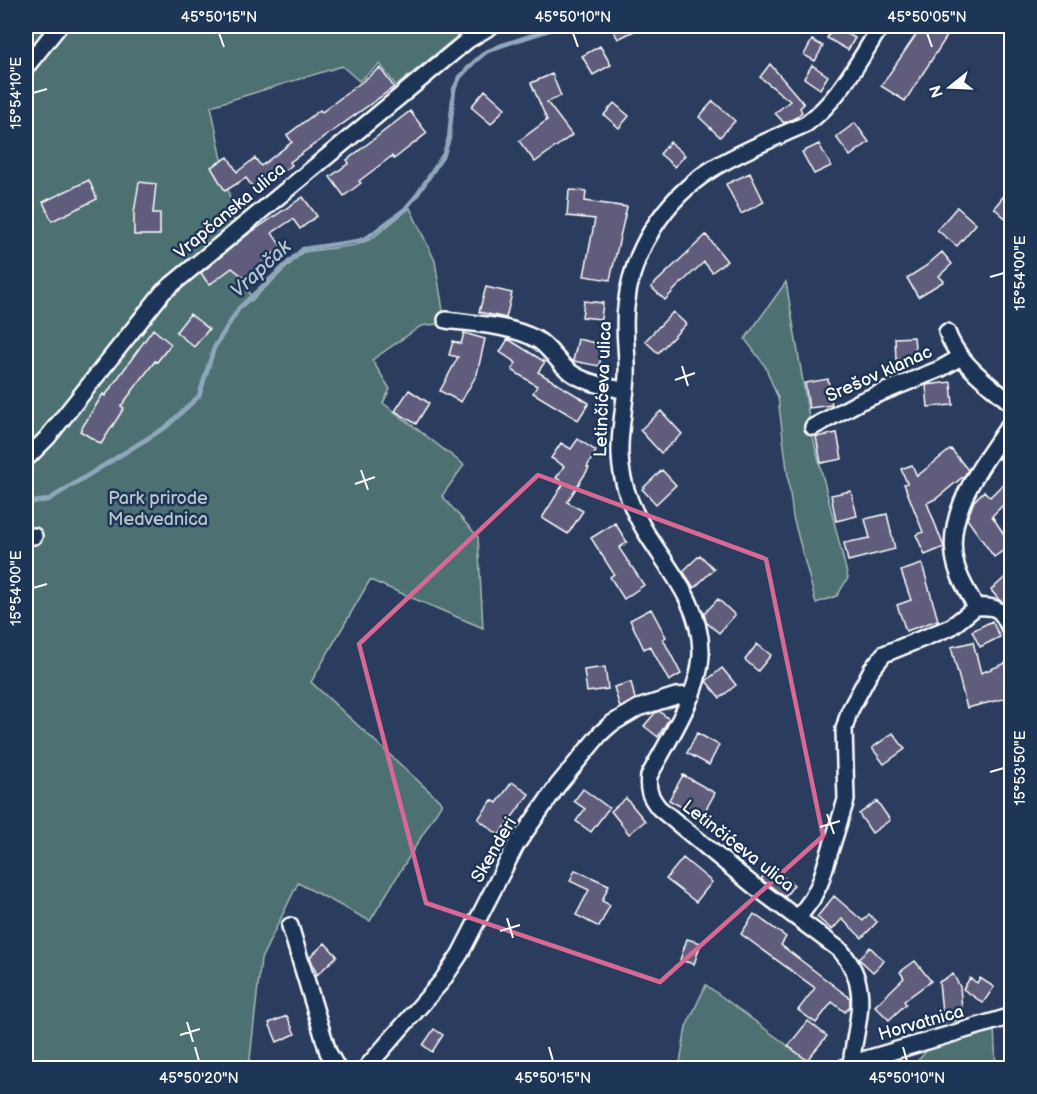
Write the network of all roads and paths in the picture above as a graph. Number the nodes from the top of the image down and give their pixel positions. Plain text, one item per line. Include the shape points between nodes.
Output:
1 (59, 26) edge
2 (491, 26) edge
3 (881, 26) edge
4 (26, 67) edge
5 (446, 320) dead end
6 (947, 332) dead end
7 (961, 357) junction
8 (625, 391) junction
9 (1011, 404) edge
10 (1011, 421) edge
11 (813, 427) dead end
12 (26, 459) edge
13 (976, 607) junction
14 (1011, 633) edge
15 (692, 695) junction
16 (798, 918) junction
17 (290, 926) dead end
18 (1011, 1016) edge
19 (847, 1066) edge
20 (337, 1068) edge
21 (366, 1068) edge

1 - 4 street
2 - 12 street, Vrapčanska ulica via 450,54 163,292
3 - 8 street, Letinčićeva ulica via 847,80 818,115 711,170 666,209 653,227 640,254 626,306
5 - 8 street via 497,326 524,334 545,346 571,373
6 - 7 street, Srešov klanac
7 - 9 street, Srešov klanac
7 - 11 street, Srešov klanac
8 - 15 street, Letinčićeva ulica via 618,454 621,475 639,521 676,577 694,614 701,652
10 - 13 street via 970,484 954,528 953,551 958,573
13 - 14 street via 998,609
13 - 16 street via 951,627 884,654 872,669 844,729 846,800 820,883
15 - 16 street, Letinčićeva ulica via 649,776 647,788 652,800
15 - 21 street, Skenderi via 638,708 600,734 516,846 442,981
16 - 19 street, Letinčićeva ulica via 840,950 860,989 860,1010
17 - 20 street via 328,1052
18 - 19 street, Horvatnica

